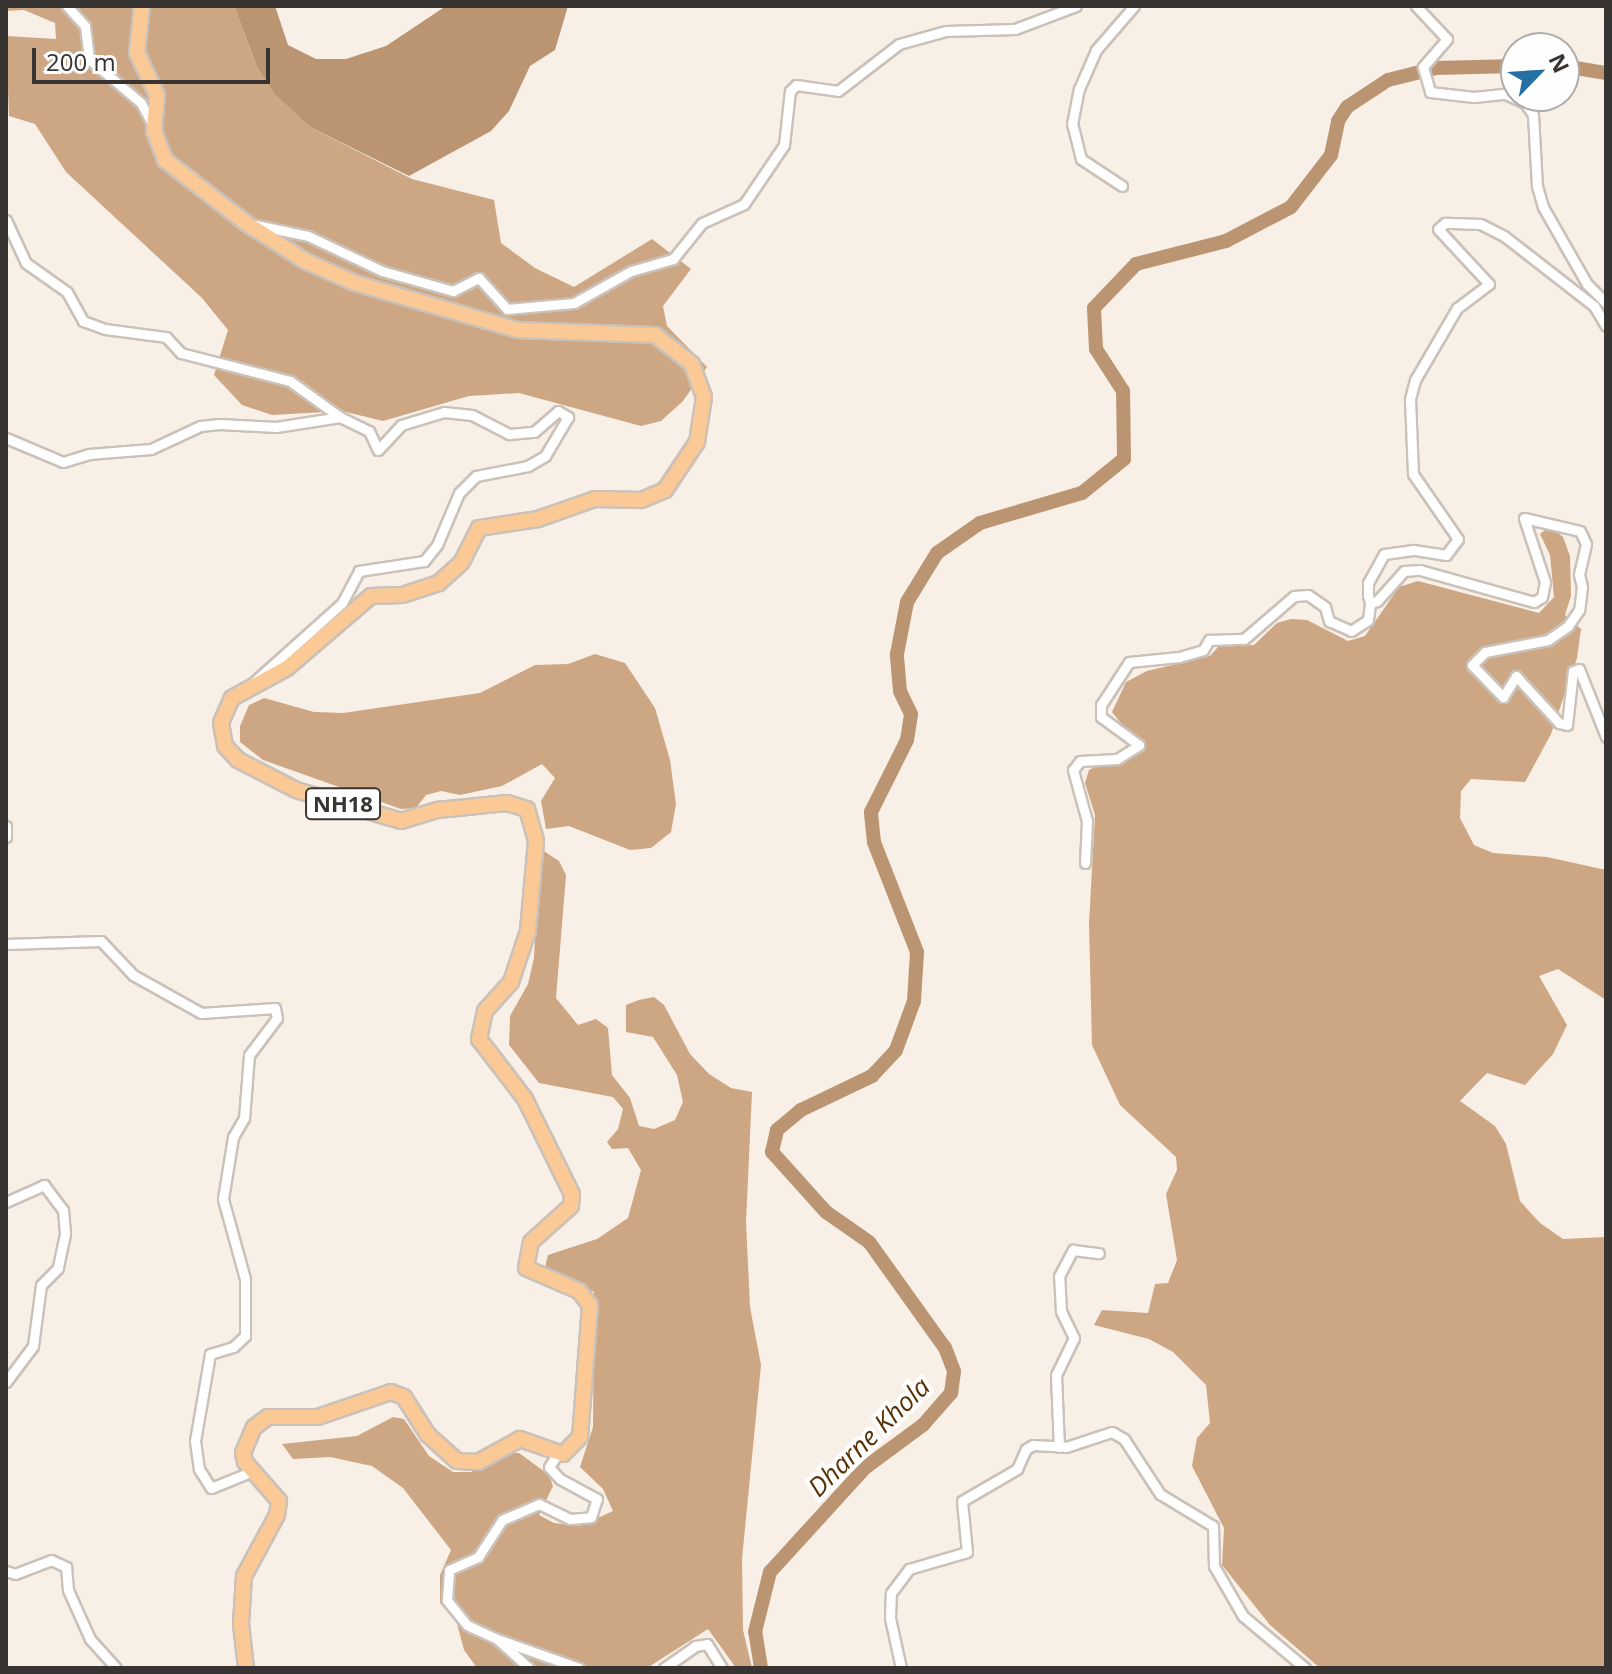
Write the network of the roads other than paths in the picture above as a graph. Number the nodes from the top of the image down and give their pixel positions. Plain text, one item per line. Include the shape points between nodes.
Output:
1 (67, 6) edge
2 (142, 6) edge
3 (1076, 6) edge
4 (1134, 6) edge
5 (1416, 6) edge
6 (154, 131) junction
7 (1122, 186) dead end
8 (6, 220) edge
9 (246, 223) junction
10 (1606, 303) edge
11 (1606, 326) edge
12 (340, 417) junction
13 (6, 438) edge
14 (1370, 603) junction
15 (255, 681) junction
16 (1606, 737) edge
17 (6, 826) edge
18 (6, 837) edge
19 (1085, 863) dead end
20 (6, 944) edge
21 (6, 1202) edge
22 (1099, 1253) dead end
23 (6, 1382) edge
24 (1059, 1447) junction
25 (558, 1453) junction
26 (253, 1471) junction
27 (6, 1571) edge
28 (497, 1639) junction
29 (116, 1668) edge
30 (246, 1668) edge
31 (529, 1668) edge
32 (579, 1668) edge
33 (664, 1668) edge
34 (722, 1668) edge
35 (901, 1668) edge
36 (1305, 1668) edge

1 - 6 street via 85,26 89,59 141,103
2 - 6 main road, NH18 via 137,53 157,95
3 - 9 street via 1015,29 946,31 899,44 838,91 796,85 790,91 784,145 744,204 702,223 673,259 631,271 574,303 507,309 479,278 453,291 382,271 308,236
4 - 7 street via 1096,50 1079,89 1072,124 1081,159
5 - 10 street via 1447,39 1423,67 1430,92 1505,94 1525,103 1533,115 1543,207 1587,284
6 - 9 main road, NH18 via 165,160
8 - 12 street via 26,263 67,292 83,321 166,337 181,353 290,381
9 - 15 main road, NH18 via 305,261 355,283 518,330 655,335 692,364 704,397 697,442 665,490 641,500 595,499 538,519 479,528 461,563 439,583 402,595 371,596 307,645 287,668
11 - 14 street via 1594,306 1504,236 1480,224 1445,223 1438,229 1489,284 1457,308 1415,380 1410,399 1413,474 1458,539 1446,555 1413,550 1384,554 1368,583
12 - 13 street via 276,427 200,426 151,449 89,454 63,462
12 - 15 street via 369,431 378,450 401,425 444,412 472,415 509,434 534,432 558,411 568,417 545,456 528,466 476,476 459,493 437,545 424,561 359,571 342,603
14 - 16 street via 1404,571 1420,570 1534,602 1542,597 1545,582 1524,518 1580,531 1586,544 1580,598 1568,626 1548,640 1485,652 1472,665 1503,697 1516,676 1559,723 1567,725 1573,671 1579,669
14 - 19 street via 1368,620 1351,631 1329,621 1325,607 1308,595 1294,596 1244,639 1209,640 1203,650 1179,657 1129,662 1101,705 1101,717 1139,745 1117,759 1080,761 1073,770 1087,821
15 - 25 main road, NH18 via 232,698 221,723 225,746 238,760 296,790 401,821 438,810 507,803 521,804 530,815 536,841 528,931 511,982 478,1028 483,1049 525,1099 572,1194 571,1206 531,1242 525,1256 526,1268 579,1291 590,1305 580,1437 568,1451
17 - 18 street
20 - 26 street via 101,941 133,975 201,1013 275,1008 277,1018 249,1055 244,1118 233,1137 223,1199 245,1279 245,1336 233,1347 210,1354 205,1407 195,1441 199,1469 211,1488
21 - 23 street via 44,1185 63,1210 65,1234 58,1268 41,1285 33,1346
22 - 24 street via 1073,1250 1059,1276 1061,1311 1074,1338 1056,1375
24 - 35 street via 1026,1449 1017,1469 962,1501 967,1552 909,1569 891,1593 890,1618
24 - 36 street via 1101,1433 1124,1439 1160,1494 1213,1526 1214,1566 1243,1616
25 - 26 main road via 520,1439 466,1464 428,1435 404,1397 381,1392 318,1417 268,1417 254,1427 243,1453
25 - 28 street via 549,1467 597,1499 591,1517 570,1519 539,1504 502,1520 478,1557 449,1570 447,1600 467,1625
26 - 30 main road via 277,1494 279,1508 244,1576 241,1624
27 - 29 street via 15,1574 51,1560 66,1567 68,1590 90,1639
28 - 31 street
28 - 32 street
33 - 34 street via 695,1646 707,1644

